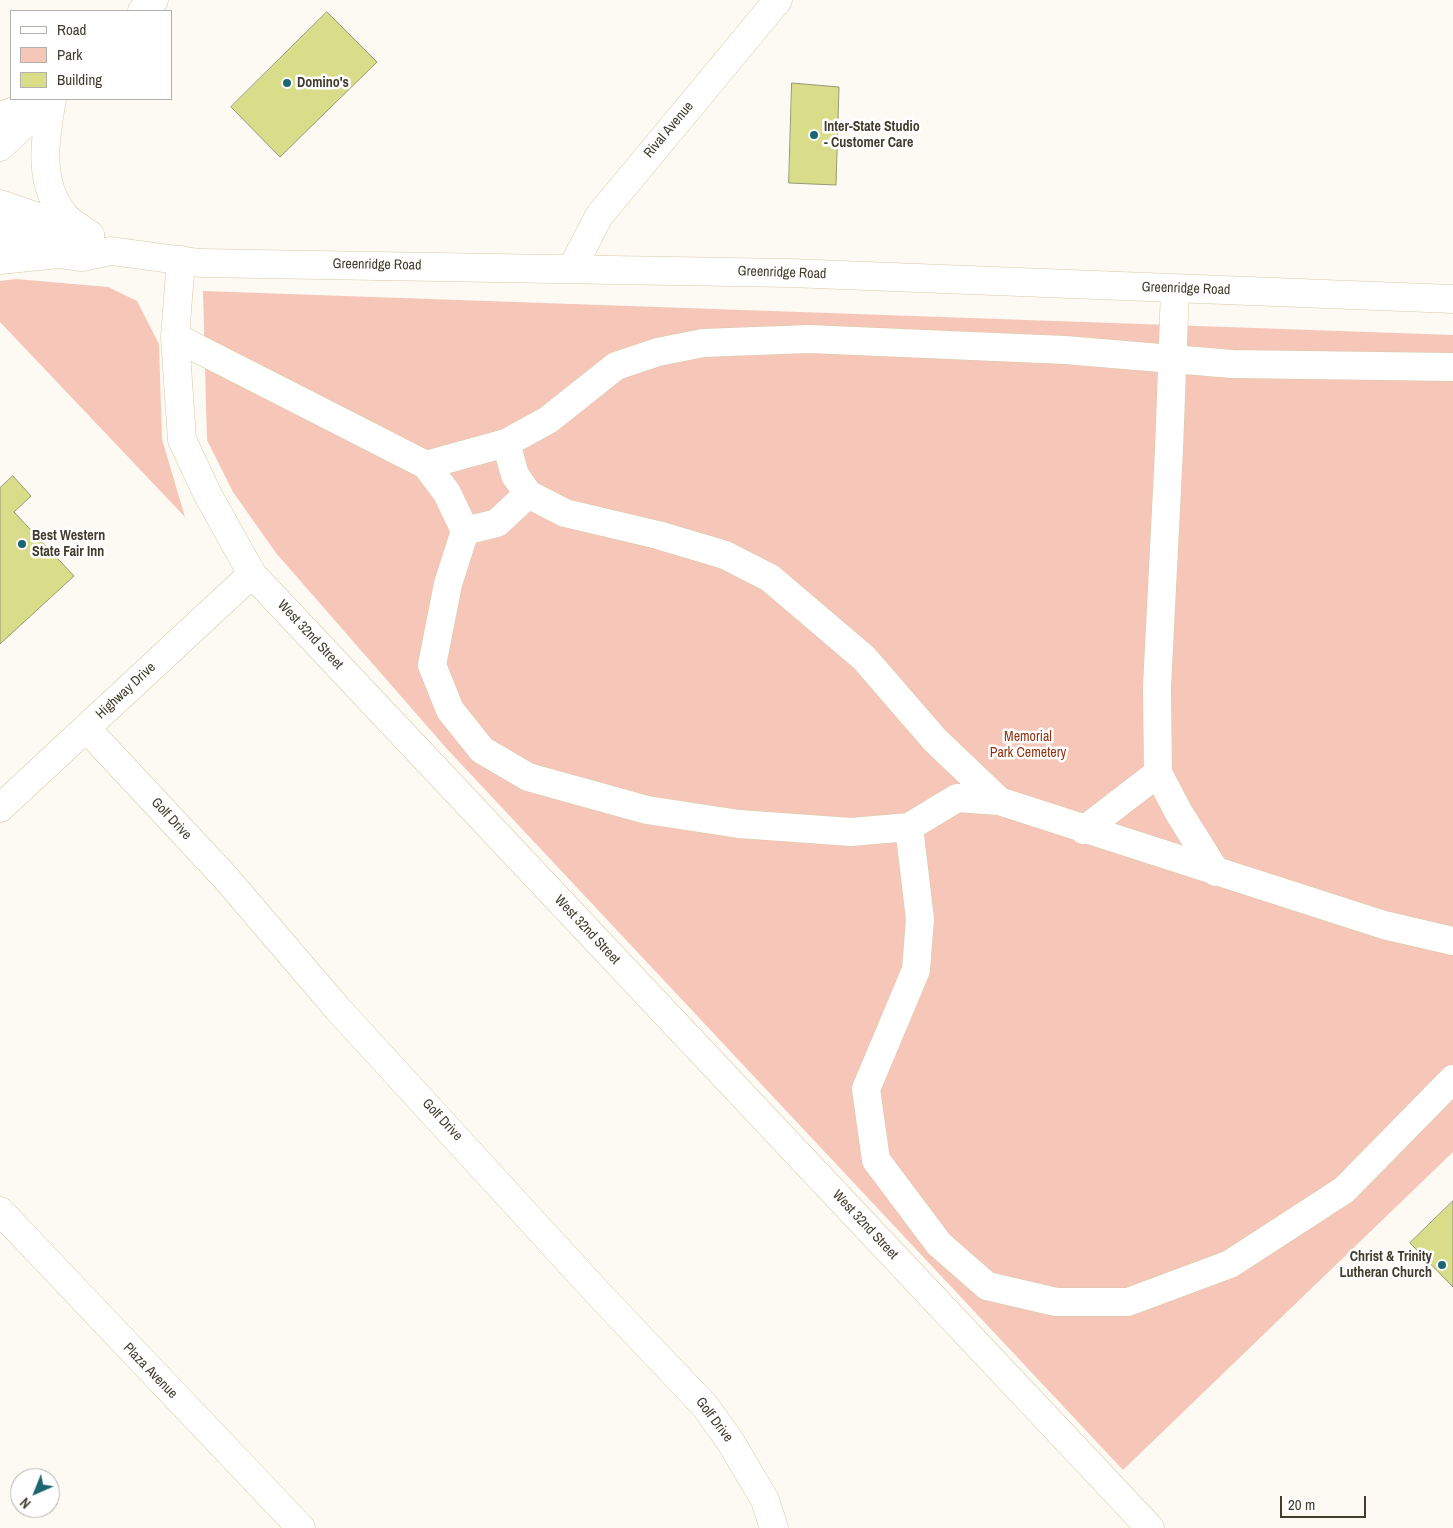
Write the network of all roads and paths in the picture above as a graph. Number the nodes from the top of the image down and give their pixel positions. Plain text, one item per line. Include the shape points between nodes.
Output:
1 (154, 0) edge
2 (778, 0) edge
3 (143, 10) edge
4 (47, 100) edge
5 (49, 100) edge
6 (50, 100) edge
7 (0, 116) edge
8 (0, 147) edge
9 (0, 204) edge
10 (0, 233) edge
11 (100, 243) junction
12 (60, 254) junction
13 (0, 260) edge
14 (181, 260) junction
15 (572, 268) junction
16 (1175, 289) junction
17 (1453, 299) edge
18 (175, 337) junction
19 (1172, 359) junction
20 (1453, 367) edge
21 (506, 442) junction
22 (426, 465) junction
23 (528, 494) junction
24 (466, 530) junction
25 (252, 574) junction
26 (86, 728) junction
27 (1158, 774) junction
28 (999, 801) junction
29 (0, 808) edge
30 (909, 827) junction
31 (1084, 830) junction
32 (1216, 872) junction
33 (1453, 941) edge
34 (1453, 1079) edge
35 (0, 1211) edge
36 (301, 1528) edge
37 (774, 1528) edge
38 (1150, 1528) edge

1 - 3 main road
2 - 15 main road, Rival Avenue via 599,216
4 - 7 main road
5 - 8 main road
6 - 11 main road via 45,134 48,184 66,217
9 - 11 main road, Greenridge Road
10 - 12 main road, Greenridge Road
11 - 12 main road, Greenridge Road via 82,257
11 - 14 main road, Greenridge Road
12 - 13 main road
14 - 15 main road, Greenridge Road via 200,263
14 - 18 main road, West 32nd Street
15 - 16 main road, Greenridge Road via 790,273
16 - 17 main road, Greenridge Road
16 - 19 main road
18 - 22 main road
18 - 25 main road, West 32nd Street via 182,440
19 - 20 main road via 1232,364
19 - 21 main road via 1064,350 809,340 703,344 658,352 616,366 548,420
19 - 27 main road via 1157,687
21 - 22 main road
21 - 23 main road via 515,476
22 - 24 main road via 448,493
23 - 24 main road via 496,523
23 - 28 main road via 564,513 725,555 770,578 864,658 935,740
24 - 30 main road via 448,584 432,665 450,710 482,750 528,778 647,810 739,824 850,832
25 - 26 main road, Highway Drive
25 - 38 main road, West 32nd Street
26 - 29 main road, Highway Drive
26 - 37 main road, Golf Drive via 225,877 337,1008 705,1406 765,1500
27 - 31 main road
27 - 32 main road
28 - 30 main road via 957,798
28 - 31 main road
30 - 34 main road via 920,919 916,970 866,1089 876,1160 939,1244 987,1286 1056,1302 1128,1302 1230,1264 1344,1190
31 - 32 main road
32 - 33 main road via 1384,925
35 - 36 main road, Plaza Avenue

